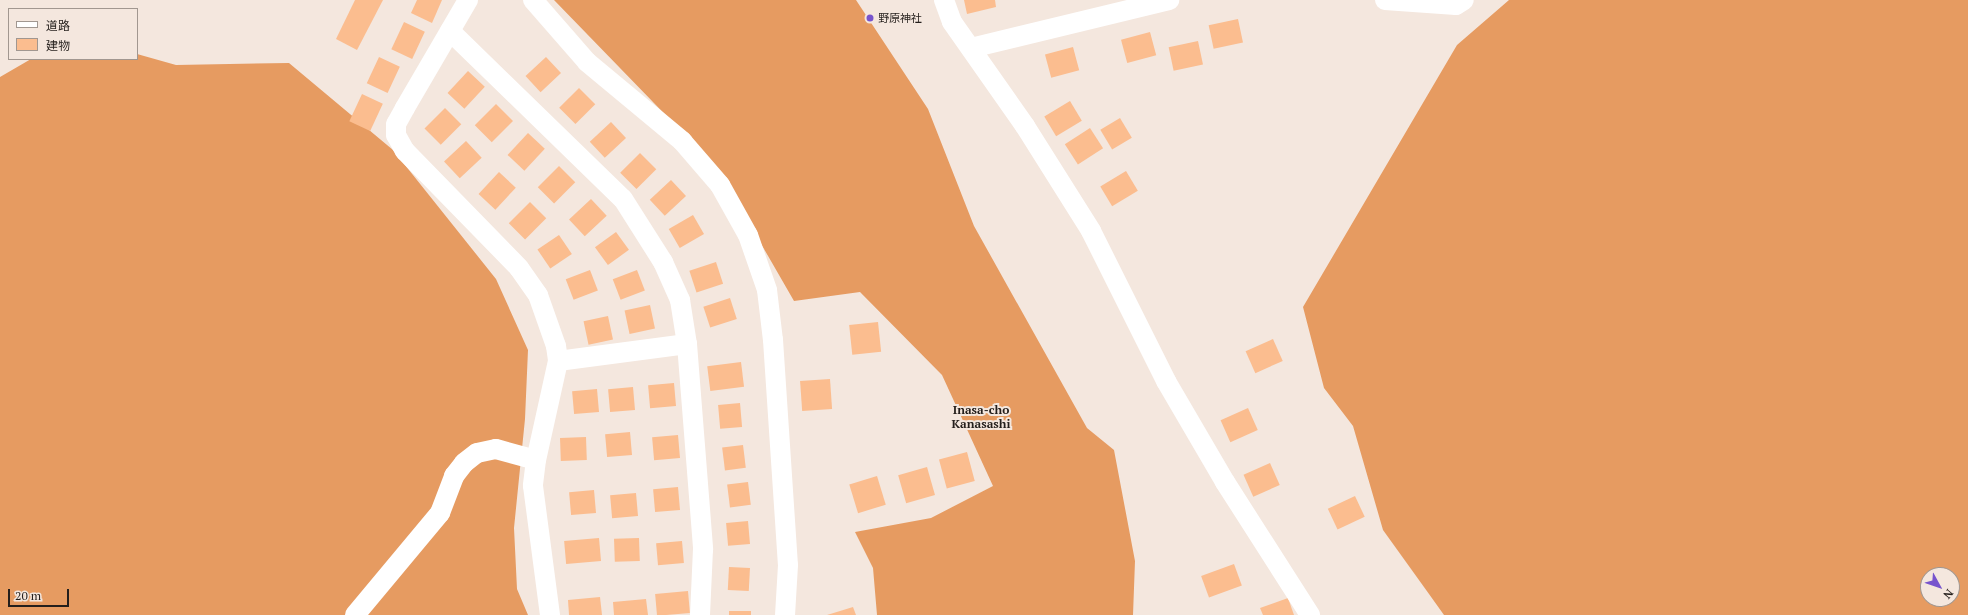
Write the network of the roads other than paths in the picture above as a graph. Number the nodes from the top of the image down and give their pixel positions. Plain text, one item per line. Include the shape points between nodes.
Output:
1 (468, 0) edge
2 (533, 0) edge
3 (944, 0) edge
4 (1169, 0) edge
5 (1385, 0) edge
6 (1464, 0) edge
7 (450, 31) junction
8 (971, 48) junction
9 (687, 344) junction
10 (558, 361) junction
11 (536, 460) junction
12 (355, 615) edge
13 (550, 615) edge
14 (700, 615) edge
15 (785, 615) edge
16 (1310, 615) edge

1 - 7 street
2 - 15 street via 587,62 682,141 720,185 748,235 767,290 773,340 788,565
3 - 8 street via 952,22
4 - 8 street
5 - 6 street via 1456,5
7 - 9 street via 624,199 663,262 680,300
7 - 10 street via 396,124 396,135 405,152 526,279 538,295 556,346
8 - 16 street via 1091,231 1166,381 1225,482
9 - 10 street
9 - 14 street via 703,549
10 - 11 street
11 - 12 street via 496,449 478,453 464,463 454,476 440,513
11 - 13 street via 533,486

